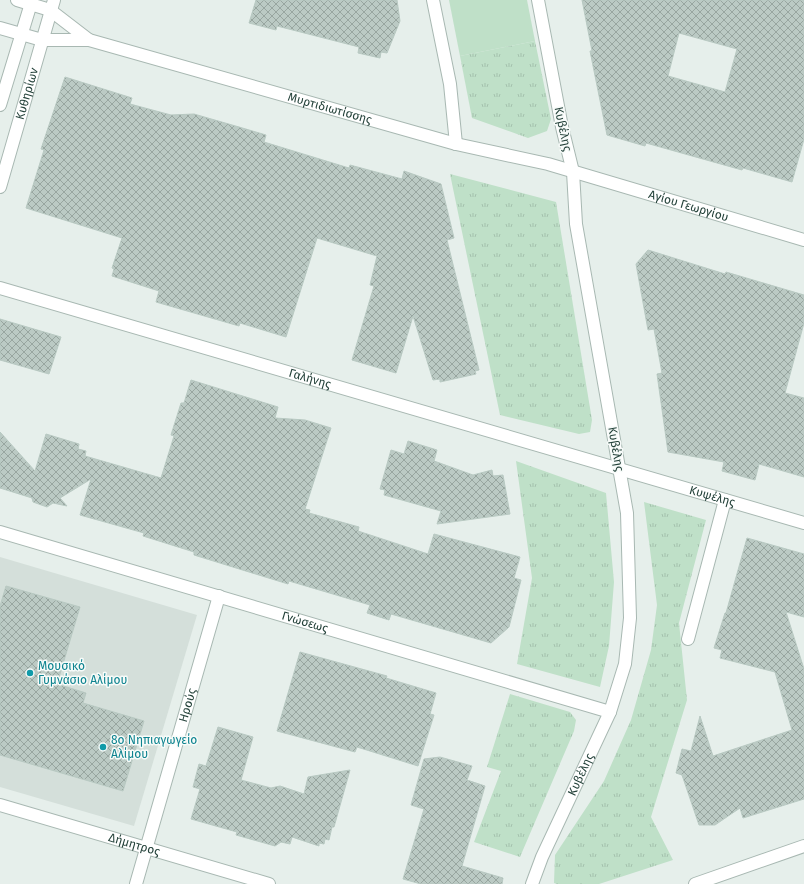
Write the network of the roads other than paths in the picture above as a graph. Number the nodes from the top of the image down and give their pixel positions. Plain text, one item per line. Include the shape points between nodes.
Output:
1 (17, 0) edge
2 (433, 0) edge
3 (538, 0) edge
4 (31, 2) edge
5 (52, 5) edge
6 (0, 28) edge
7 (22, 34) junction
8 (42, 40) junction
9 (89, 40) junction
10 (0, 105) edge
11 (456, 144) junction
12 (573, 172) junction
13 (0, 186) edge
14 (804, 240) edge
15 (0, 288) edge
16 (620, 470) junction
17 (725, 500) junction
18 (804, 524) edge
19 (0, 532) edge
20 (219, 596) junction
21 (688, 639) dead end
22 (610, 712) junction
23 (0, 805) edge
24 (804, 846) edge
25 (146, 848) junction
26 (136, 884) edge
27 (269, 884) edge
28 (532, 884) edge
29 (695, 884) edge

1 - 4 street, Μυρτιδιωτίσσης
2 - 11 street via 450,84
3 - 12 street, Κυβέλης
4 - 5 street, Μυρτιδιωτίσσης
4 - 7 street, Κυθηρίων
5 - 8 street, Κυθηρίων
5 - 9 street, Μυρτιδιωτίσσης
6 - 7 street, Μυρτιδιωτίσσης
7 - 8 street, Μυρτιδιωτίσσης
7 - 10 street, Κυθηρίων
8 - 9 street, Μυρτιδιωτίσσης
8 - 13 street, Κυθηρίων
9 - 11 street, Μυρτιδιωτίσσης
11 - 12 street, Μυρτιδιωτίσσης
12 - 14 street, Αγίου Γεωργίου
12 - 16 street, Κυβέλης via 576,224
15 - 16 street, Γαλήνης
16 - 17 street, Κυψέλης
16 - 22 street, Κυβέλης via 626,513 630,618 625,664
17 - 18 street, Κυψέλης
17 - 21 street
19 - 20 street, Γνώσεως
20 - 22 street, Γνώσεως
20 - 25 street, Ηρούς
22 - 28 street, Κυβέλης via 542,857
23 - 25 street, Δήμητρος
24 - 29 street
25 - 26 street, Ηρούς
25 - 27 street, Δήμητρος

